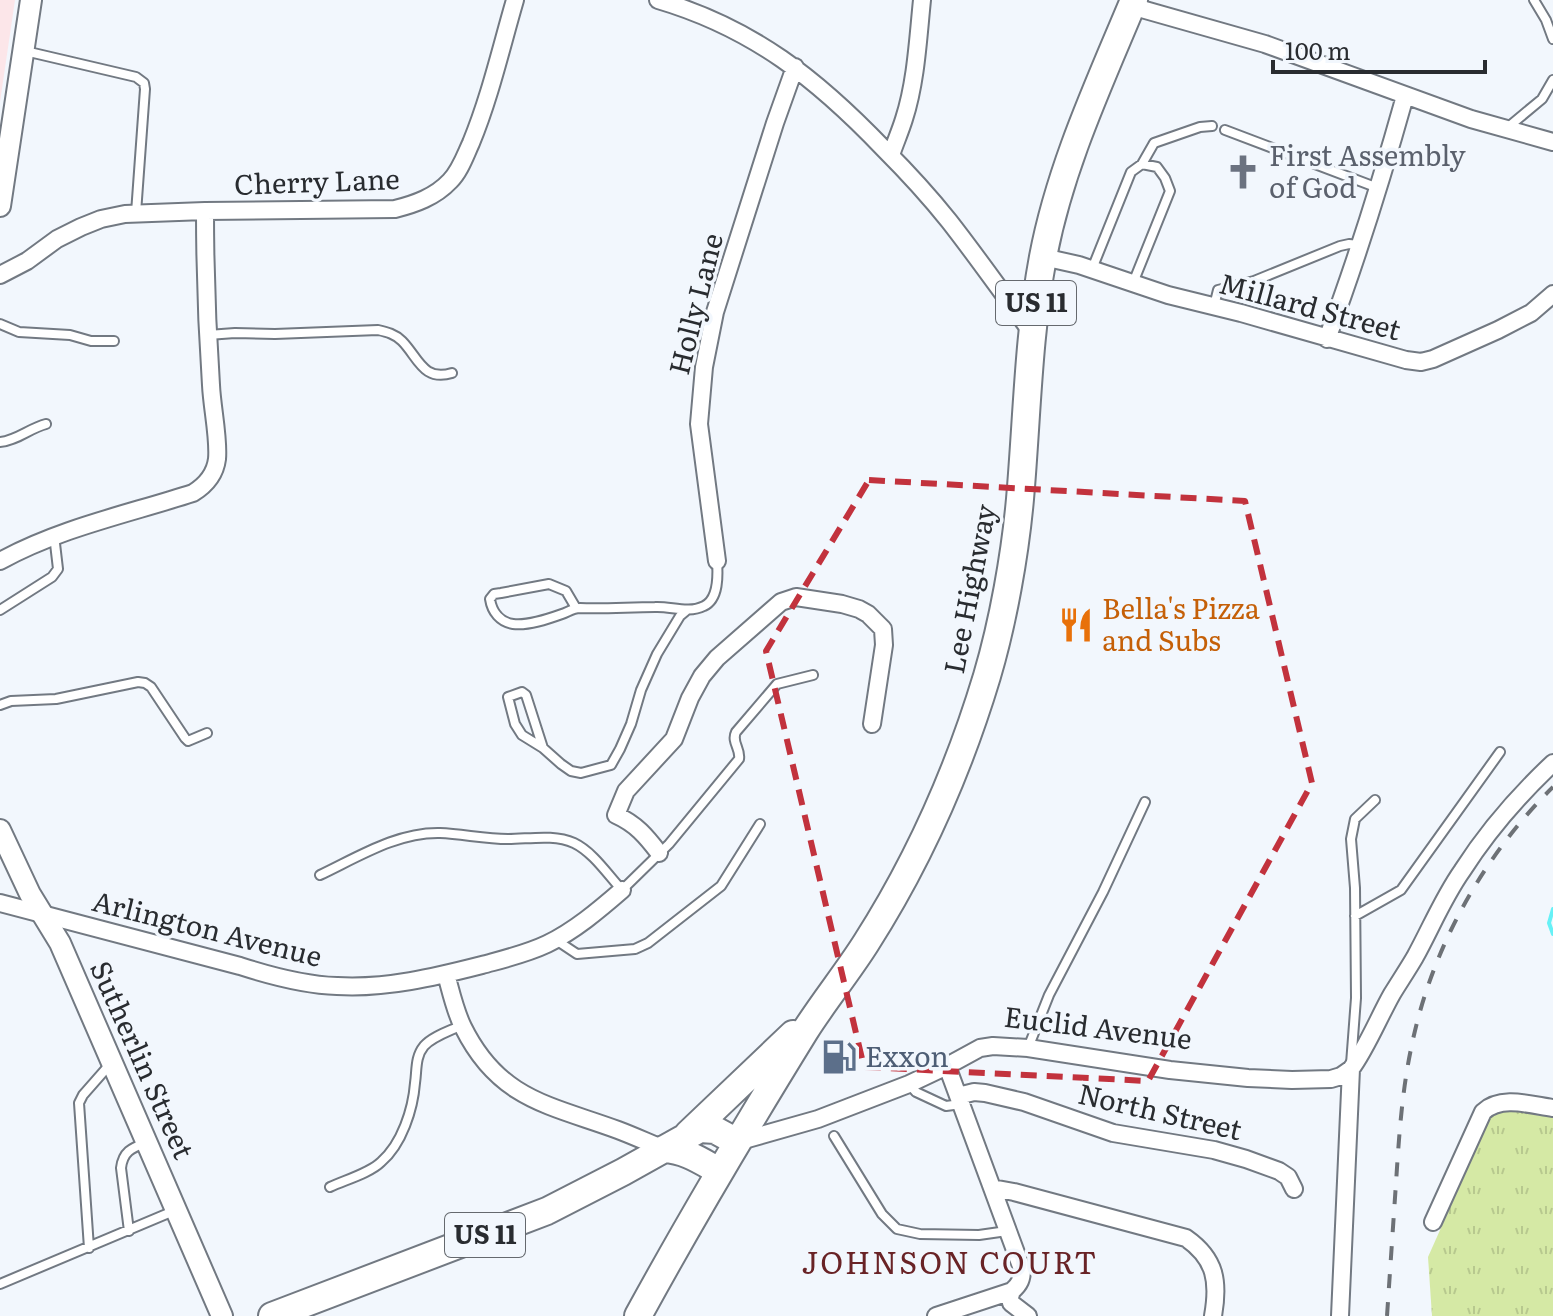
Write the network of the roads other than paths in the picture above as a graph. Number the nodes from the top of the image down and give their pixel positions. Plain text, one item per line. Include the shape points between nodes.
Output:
1 (31, 0) edge
2 (515, 0) edge
3 (658, 0) edge
4 (922, 0) edge
5 (1534, 0) edge
6 (1133, 3) edge
7 (1553, 39) edge
8 (24, 50) junction
9 (795, 67) junction
10 (1553, 80) edge
11 (1405, 96) junction
12 (1212, 126) dead end
13 (1507, 128) junction
14 (1225, 130) dead end
15 (1553, 142) edge
16 (891, 155) junction
17 (1142, 164) junction
18 (1379, 188) junction
19 (0, 206) edge
20 (205, 211) junction
21 (136, 213) junction
22 (1361, 246) junction
23 (1043, 257) junction
24 (1092, 270) junction
25 (0, 275) edge
26 (1133, 283) junction
27 (1553, 294) edge
28 (1214, 307) junction
29 (0, 324) edge
30 (1033, 334) junction
31 (208, 335) junction
32 (1327, 339) junction
33 (114, 341) dead end
34 (452, 373) dead end
35 (46, 424) dead end
36 (0, 442) edge
37 (54, 535) junction
38 (0, 561) edge
39 (717, 561) joint
40 (576, 608) junction
41 (0, 610) edge
42 (686, 611) junction
43 (813, 675) dead end
44 (0, 705) edge
45 (872, 724) dead end
46 (207, 733) dead end
47 (543, 748) junction
48 (1500, 752) dead end
49 (1553, 763) edge
50 (1375, 800) dead end
51 (1145, 802) dead end
52 (760, 824) dead end
53 (0, 830) edge
54 (659, 853) junction
55 (320, 875) dead end
56 (622, 890) junction
57 (0, 903) edge
58 (42, 915) junction
59 (1355, 916) junction
60 (556, 939) junction
61 (446, 974) junction
62 (820, 1008) junction
63 (462, 1025) junction
64 (1028, 1048) junction
65 (113, 1062) junction
66 (947, 1066) junction
67 (1351, 1069) junction
68 (909, 1084) junction
69 (959, 1100) junction
70 (1553, 1108) edge
71 (688, 1134) junction
72 (834, 1136) dead end
73 (147, 1142) junction
74 (737, 1142) junction
75 (664, 1149) junction
76 (719, 1171) junction
77 (330, 1187) dead end
78 (992, 1188) junction
79 (1294, 1189) dead end
80 (177, 1210) junction
81 (1433, 1222) dead end
82 (129, 1231) junction
83 (1008, 1231) junction
84 (89, 1248) junction
85 (0, 1284) edge
86 (1012, 1291) junction
87 (222, 1316) edge
88 (272, 1316) edge
89 (638, 1316) edge
90 (936, 1316) edge
91 (1028, 1316) edge
92 (1213, 1316) edge
93 (1340, 1316) edge

1 - 8 street
2 - 20 street, Cherry Lane via 467,152 452,179 434,195 395,209
3 - 9 street via 728,27
4 - 16 street via 912,86
5 - 7 lane
6 - 11 street
6 - 23 main road, Lee Highway / US 11 via 1071,154
8 - 19 street
8 - 21 lane via 144,83
9 - 16 street
9 - 39 street, Holly Lane via 715,312 704,367 699,424
10 - 13 lane via 1542,99
11 - 13 street
11 - 18 street
12 - 17 lane via 1154,143
13 - 15 street
14 - 18 lane
16 - 30 street via 950,222
17 - 24 lane via 1131,172
17 - 26 lane via 1157,167 1170,191
18 - 22 street
20 - 21 street, Cherry Lane
20 - 31 street
21 - 25 street, Cherry Lane via 81,227
22 - 28 lane via 1340,246 1218,290
22 - 32 street
23 - 24 street, Millard Street
23 - 30 main road, Lee Highway / US 11
24 - 26 street, Millard Street
26 - 28 street, Millard Street
27 - 32 street, Millard Street via 1498,330 1421,362
28 - 32 street, Millard Street
29 - 33 lane via 19,332
30 - 62 main road, Lee Highway / US 11 via 1016,531 988,673 935,817 868,941
31 - 34 lane via 378,330 401,340 432,374
31 - 37 street via 217,455 209,481 193,493
35 - 36 lane
37 - 38 street
37 - 41 lane via 58,569
39 - 42 lane via 714,595 704,606
40 - 40 lane via 512,624 498,618 490,599 549,584 566,591
40 - 42 lane
42 - 47 lane via 657,654 611,765 571,771
43 - 54 lane via 777,684 736,732 739,759
44 - 46 lane via 138,682 151,687 188,741
45 - 54 street via 885,634 878,622 842,604 801,598 781,602 702,676 674,739 624,796 616,815 640,829
47 - 47 lane via 522,735 508,697 526,695
48 - 59 lane via 1401,890
49 - 67 street via 1461,871
50 - 59 lane via 1355,819 1351,839
51 - 64 lane
52 - 60 lane via 721,886 648,943 577,954
53 - 58 street, Sutherlin Street
54 - 56 lane
55 - 56 lane via 387,843 428,834 526,837 574,843
56 - 60 street, Arlington Avenue
57 - 58 street, Arlington Avenue
58 - 61 street, Arlington Avenue via 314,984 377,985
58 - 65 street, Sutherlin Street via 60,943
59 - 67 lane
60 - 61 street, Arlington Avenue
61 - 63 street
62 - 71 main road
62 - 74 main road, Lee Highway / US 11
63 - 75 street via 488,1065 529,1098
63 - 77 lane via 423,1047 403,1130 381,1163
64 - 66 street, Euclid Avenue via 980,1048
64 - 67 street, Euclid Avenue via 1248,1078 1331,1079
65 - 73 street, Sutherlin Street
65 - 84 lane via 79,1103
66 - 68 street, Euclid Avenue
66 - 69 street
67 - 93 street
68 - 69 lane via 946,1106
68 - 74 street, Euclid Avenue via 818,1119
69 - 78 street
69 - 79 street, North Street via 985,1093 1113,1133 1214,1150 1279,1171
70 - 81 street via 1506,1102 1488,1107
71 - 74 main road via 715,1130
71 - 75 main road, US 11
72 - 83 lane via 882,1214 897,1229 920,1234
73 - 80 street, Sutherlin Street
73 - 82 lane via 122,1158
74 - 76 main road, Lee Highway
75 - 76 main road via 684,1152
75 - 88 main road, US 11 via 547,1211
76 - 89 main road, Lee Highway
78 - 83 street
78 - 92 street via 1186,1238 1212,1268
80 - 82 lane
80 - 87 street, Sutherlin Street
82 - 84 lane
83 - 86 street via 1022,1269
84 - 85 lane
86 - 90 street
86 - 91 street via 1011,1303

